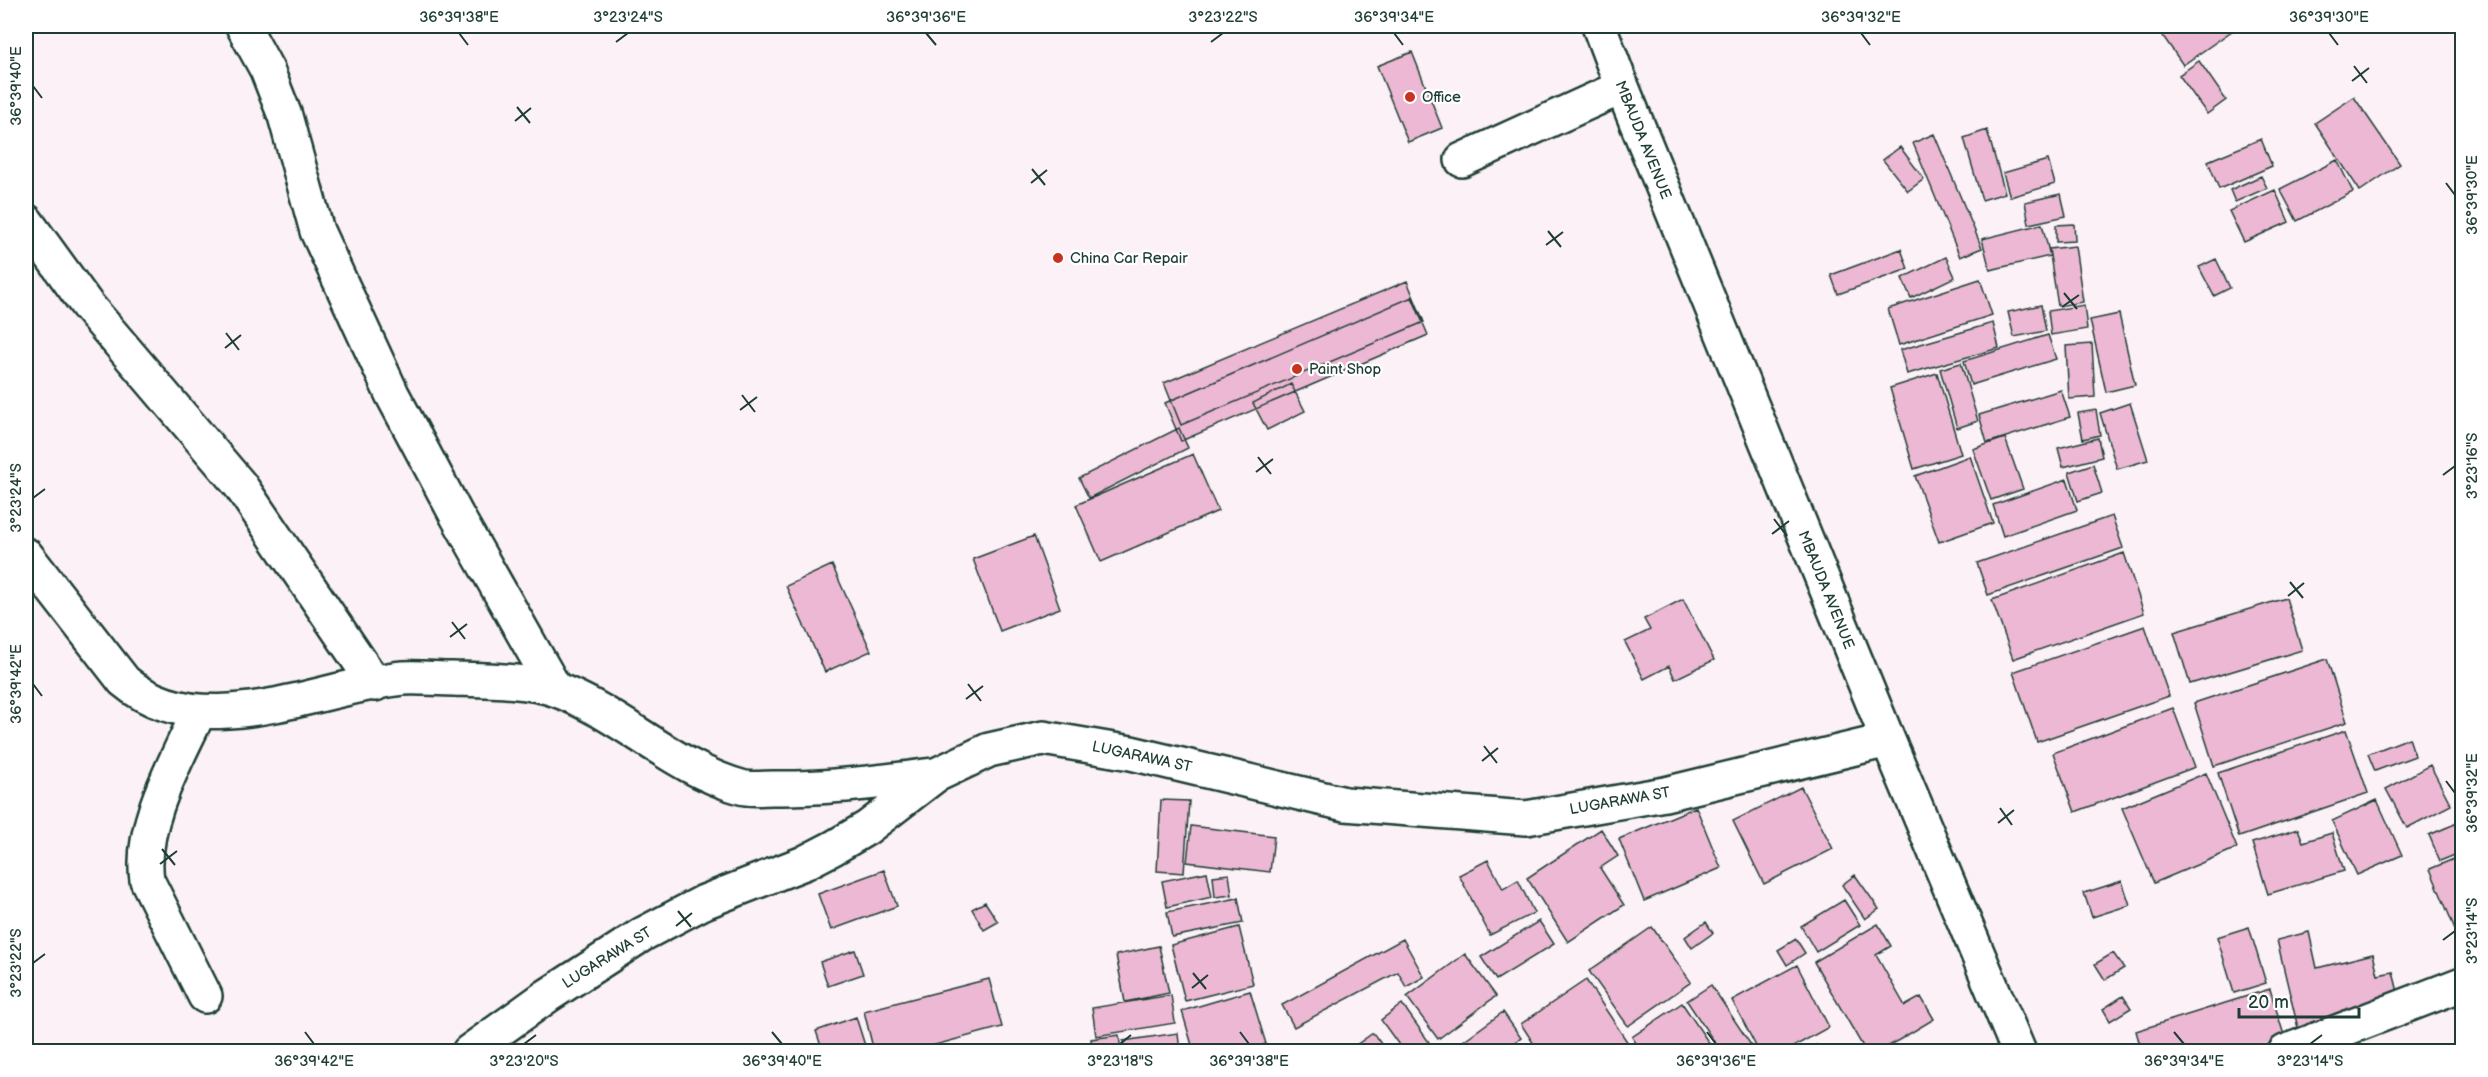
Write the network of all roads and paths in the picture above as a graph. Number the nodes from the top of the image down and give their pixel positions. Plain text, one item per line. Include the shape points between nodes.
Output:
1 (243, 26) edge
2 (1599, 26) edge
3 (1622, 87) junction
4 (1462, 160) dead end
5 (26, 221) edge
6 (26, 555) edge
7 (375, 684) junction
8 (555, 689) junction
9 (199, 712) junction
10 (1887, 740) junction
11 (936, 775) junction
12 (2463, 984) edge
13 (205, 996) dead end
14 (469, 1052) edge
15 (2019, 1052) edge
16 (2285, 1052) edge

1 - 8 street via 267,70 285,116 317,231 392,394
2 - 3 street, MBAUDA AVENUE
3 - 4 street
3 - 10 street, MBAUDA AVENUE
5 - 7 street via 87,305 240,485
6 - 9 street via 124,681 138,693
7 - 8 street via 404,678 443,679
7 - 9 street via 249,710
8 - 11 street via 592,705 714,778 743,788 839,785
9 - 13 street via 149,832 144,862 147,880
10 - 11 street, LUGARAWA ST via 1665,794 1526,818 1345,804 1131,753 1043,738 988,750
10 - 15 street, MBAUDA AVENUE
11 - 14 street, LUGARAWA ST via 867,828 833,848 704,902 643,934
12 - 16 street

